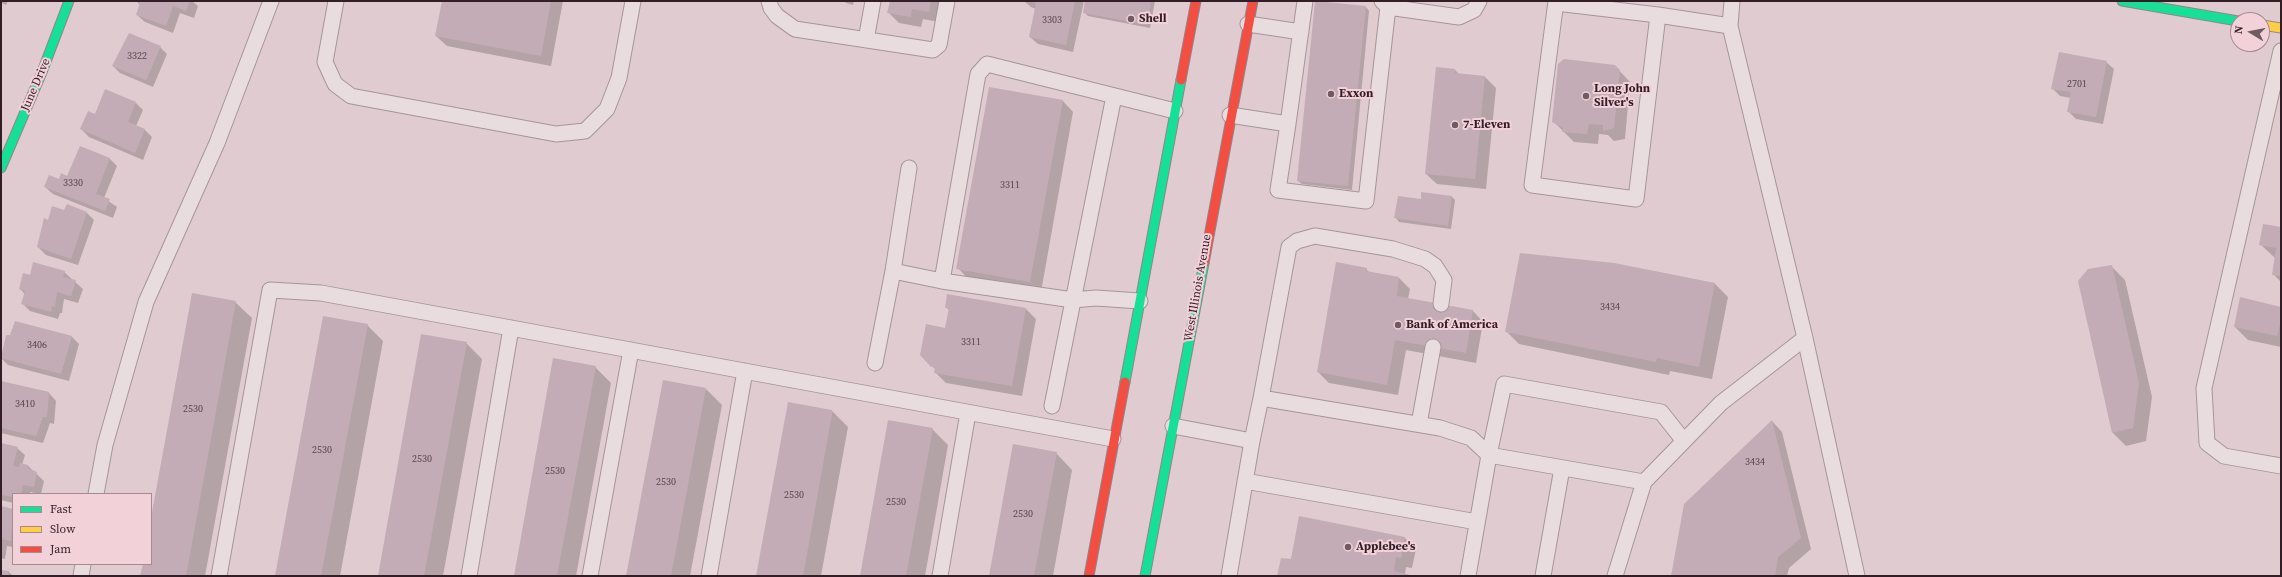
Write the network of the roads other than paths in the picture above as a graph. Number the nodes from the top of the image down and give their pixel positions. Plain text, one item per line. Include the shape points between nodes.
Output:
1 (69, 1) edge
2 (271, 1) edge
3 (336, 1) edge
4 (633, 1) edge
5 (769, 1) edge
6 (873, 1) edge
7 (948, 1) edge
8 (1196, 1) edge
9 (1253, 1) edge
10 (1305, 1) edge
11 (1479, 1) edge
12 (1732, 1) edge
13 (2122, 1) edge
14 (1556, 2) edge
15 (1385, 4) edge
16 (1658, 14) junction
17 (2230, 20) edge
18 (1248, 24) junction
19 (1730, 26) junction
20 (2270, 26) edge
21 (2281, 28) edge
22 (1301, 32) junction
23 (866, 40) junction
24 (2281, 51) edge
25 (1114, 96) junction
26 (1175, 111) junction
27 (1230, 115) junction
28 (1288, 124) junction
29 (1, 168) edge
30 (909, 168) dead end
31 (893, 271) junction
32 (942, 281) junction
33 (1073, 300) junction
34 (1140, 301) junction
35 (1441, 304) dead end
36 (511, 328) junction
37 (1805, 338) junction
38 (1433, 347) dead end
39 (631, 350) junction
40 (875, 363) dead end
41 (745, 372) junction
42 (1261, 398) junction
43 (1052, 406) dead end
44 (968, 413) junction
45 (1419, 424) junction
46 (1173, 426) junction
47 (1113, 440) junction
48 (1252, 441) junction
49 (1684, 441) junction
50 (1489, 456) junction
51 (2281, 466) edge
52 (1562, 468) junction
53 (1246, 481) junction
54 (1644, 482) junction
55 (96, 493) edge
56 (1478, 522) junction
57 (83, 565) edge
58 (81, 576) edge
59 (219, 576) edge
60 (469, 576) edge
61 (590, 576) edge
62 (709, 576) edge
63 (940, 576) edge
64 (1089, 576) edge
65 (1145, 576) edge
66 (1229, 576) edge
67 (1468, 576) edge
68 (1543, 576) edge
69 (1615, 576) edge
70 (1857, 576) edge

1 - 29 main road, June Drive
2 - 55 lane via 217,143 146,302 105,446
3 - 4 lane via 325,62 335,84 351,96 556,134 585,130 607,109 618,78
5 - 23 lane via 777,16 795,29
6 - 23 lane
7 - 23 lane via 936,49
8 - 26 main road
9 - 18 main road, West Illinois Avenue
10 - 22 lane
11 - 15 lane via 1474,10 1458,17
12 - 19 lane
13 - 17 main road
14 - 16 lane
14 - 16 lane via 1532,185 1636,199
15 - 28 lane via 1366,202 1278,190
16 - 19 lane
18 - 22 lane
18 - 27 main road, West Illinois Avenue
19 - 37 lane
20 - 21 main road
22 - 28 lane
24 - 51 lane via 2204,388 2207,443 2224,456
25 - 26 lane
25 - 32 lane via 987,64 978,74
25 - 33 lane
26 - 34 main road
27 - 28 lane
27 - 46 main road, West Illinois Avenue
30 - 31 lane
31 - 32 lane
31 - 40 lane
32 - 33 lane
33 - 34 lane via 1096,298
33 - 43 lane
34 - 47 main road
35 - 42 lane via 1444,280 1435,266 1425,259 1393,249 1315,236 1297,241 1290,247
36 - 39 lane
36 - 59 lane via 321,293 270,290
36 - 60 lane
37 - 49 lane via 1721,403
37 - 70 lane
38 - 45 lane
39 - 41 lane
39 - 61 lane
41 - 44 lane
41 - 62 lane
42 - 45 lane
42 - 48 lane
44 - 47 lane
44 - 63 lane
45 - 50 lane via 1471,438
46 - 48 lane
46 - 65 main road, West Illinois Avenue
47 - 64 main road
48 - 53 lane
49 - 50 lane via 1661,412 1504,384
49 - 54 lane
50 - 52 lane
50 - 56 lane
52 - 54 lane
52 - 68 lane
53 - 56 lane
53 - 66 lane
54 - 69 lane
56 - 67 lane
57 - 58 lane

